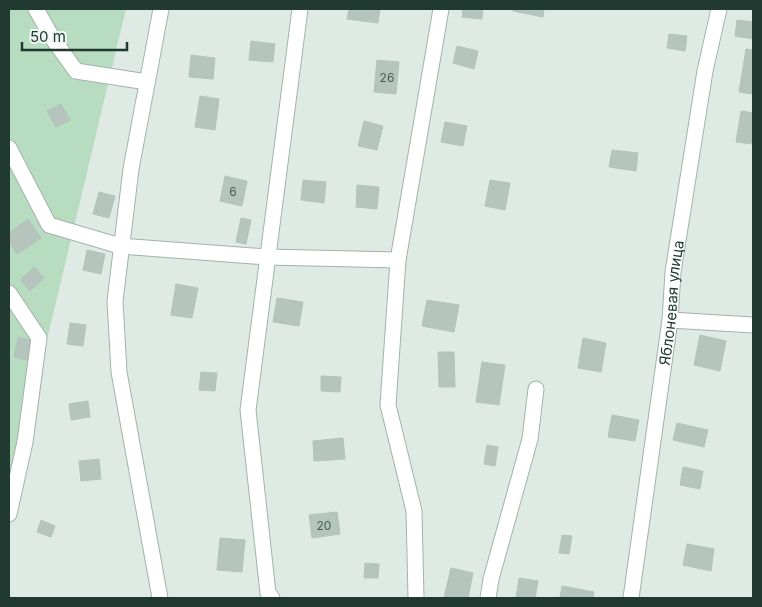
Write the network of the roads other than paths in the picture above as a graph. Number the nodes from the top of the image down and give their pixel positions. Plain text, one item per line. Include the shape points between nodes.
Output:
1 (36, 9) edge
2 (161, 9) edge
3 (300, 9) edge
4 (441, 9) edge
5 (719, 9) edge
6 (147, 82) junction
7 (9, 148) edge
8 (120, 246) junction
9 (267, 257) junction
10 (398, 260) junction
11 (9, 293) edge
12 (670, 320) junction
13 (753, 325) edge
14 (536, 389) dead end
15 (9, 455) edge
16 (18, 472) junction
17 (9, 514) edge
18 (160, 598) edge
19 (272, 598) edge
20 (416, 598) edge
21 (488, 598) edge
22 (630, 598) edge

1 - 6 street via 76,71
2 - 6 street
3 - 9 street
4 - 10 street
5 - 12 street, Яблоневая улица via 705,71 676,253
6 - 8 street
7 - 8 street via 49,225
8 - 9 street
8 - 18 street via 114,301 119,372
9 - 10 street
9 - 19 street via 248,410 268,593
10 - 20 street via 388,405 414,511
11 - 16 street via 39,338
12 - 13 street
12 - 22 street, Яблоневая улица
14 - 21 street via 530,439
15 - 16 street
16 - 17 street

